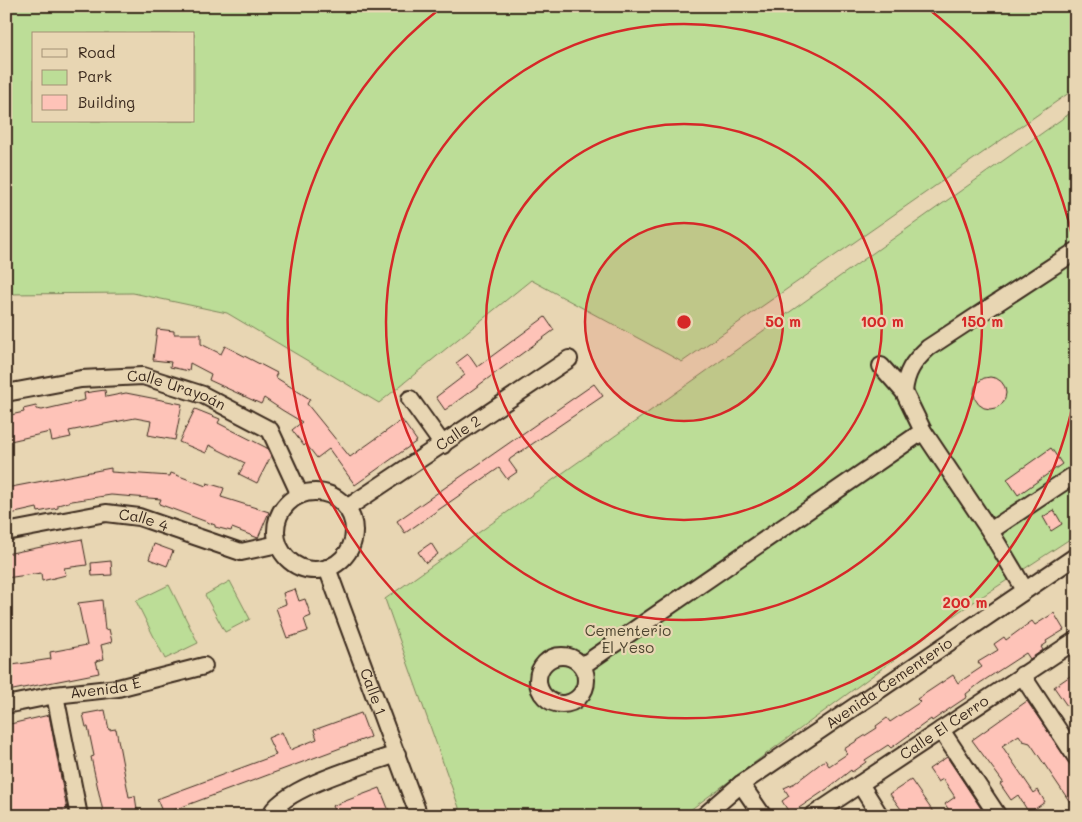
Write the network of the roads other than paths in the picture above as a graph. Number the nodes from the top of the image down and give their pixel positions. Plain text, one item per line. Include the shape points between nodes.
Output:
1 (1076, 251) edge
2 (569, 359) dead end
3 (881, 366) dead end
4 (904, 392) junction
5 (6, 393) edge
6 (410, 399) dead end
7 (923, 431) junction
8 (443, 445) junction
9 (1071, 477) dead end
10 (300, 495) junction
11 (347, 508) junction
12 (990, 531) junction
13 (6, 532) edge
14 (278, 544) junction
15 (1076, 556) edge
16 (327, 568) junction
17 (1025, 590) junction
18 (1076, 640) edge
19 (204, 666) dead end
20 (582, 666) dead end
21 (1022, 676) junction
22 (55, 695) junction
23 (6, 705) edge
24 (941, 730) junction
25 (397, 754) junction
26 (1076, 757) edge
27 (741, 784) junction
28 (860, 784) junction
29 (79, 816) edge
30 (270, 816) edge
31 (419, 816) edge
32 (704, 816) edge
33 (762, 816) edge
34 (812, 816) edge
35 (880, 816) edge
36 (998, 816) edge

1 - 4 street via 928,348 913,362 905,379
2 - 8 street, Calle 2
3 - 4 street
4 - 7 street
5 - 10 street, Calle Urayoán via 81,379 143,376 203,395 270,430
6 - 8 street
7 - 12 street
7 - 20 street
8 - 11 street, Calle 2
9 - 12 street via 1022,517
10 - 11 street via 326,493 338,498
10 - 14 street via 279,515 276,529
11 - 16 street via 354,528 350,550
12 - 17 street
13 - 14 street, Calle 4 via 106,513 139,518 241,552
14 - 16 street via 289,560 307,570
15 - 17 street, Avenida Cementerio
16 - 25 street, Calle 1
17 - 27 street, Avenida Cementerio
18 - 21 street, Calle El Cerro
19 - 22 street, Avenida E via 118,688
21 - 24 street, Calle El Cerro
21 - 26 street
22 - 23 street, Avenida E
22 - 29 street
24 - 28 street, Calle El Cerro
24 - 36 street
25 - 30 street via 292,793
25 - 31 street, Calle 1
27 - 32 street, Avenida Cementerio
27 - 33 street
28 - 34 street, Calle El Cerro
28 - 35 street

